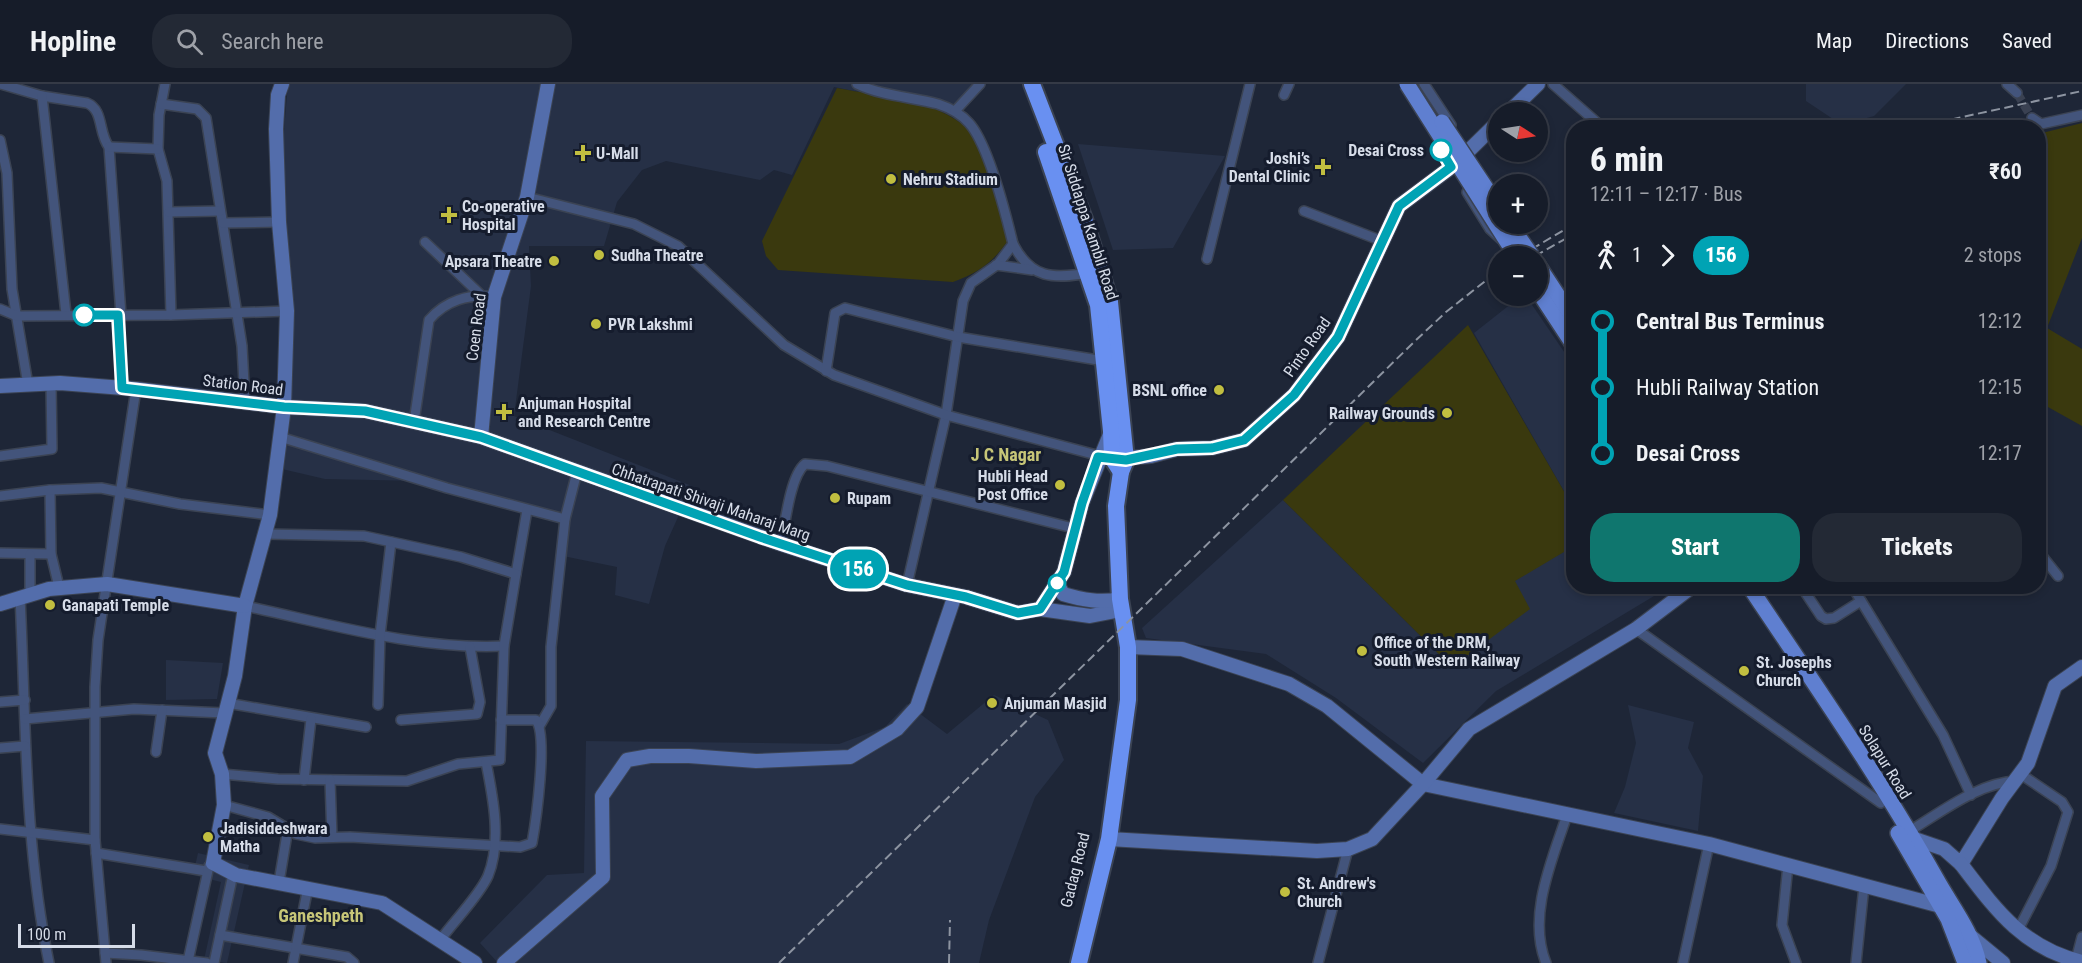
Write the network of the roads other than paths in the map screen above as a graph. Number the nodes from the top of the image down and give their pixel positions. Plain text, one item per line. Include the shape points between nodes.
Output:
1 (1, 84) edge
2 (165, 84) edge
3 (282, 84) edge
4 (548, 84) edge
5 (857, 84) edge
6 (980, 84) edge
7 (1021, 84) edge
8 (1032, 84) edge
9 (1250, 84) edge
10 (1289, 84) edge
11 (1399, 84) edge
12 (1407, 84) edge
13 (1418, 84) edge
14 (1424, 84) edge
15 (1538, 84) edge
16 (1553, 84) edge
17 (2007, 84) edge
18 (2017, 93) tunnel mouth
19 (1284, 95) dead end
20 (42, 96) junction
21 (1519, 102) edge
22 (161, 104) junction
23 (954, 111) junction
24 (2082, 115) edge
25 (2032, 118) tunnel mouth
26 (1594, 120) edge
27 (2035, 120) edge
28 (2046, 123) edge
29 (1488, 132) edge
30 (0, 140) edge
31 (109, 147) junction
32 (158, 149) junction
33 (1460, 159) junction
34 (3, 173) edge
35 (1488, 187) edge
36 (1488, 191) edge
37 (527, 197) junction
38 (220, 211) junction
39 (1304, 211) dead end
40 (169, 212) junction
41 (223, 222) junction
42 (279, 222) junction
43 (1382, 241) junction
44 (425, 242) dead end
45 (1013, 244) junction
46 (1513, 246) edge
47 (1513, 246) edge
48 (1207, 259) dead end
49 (996, 266) junction
50 (10, 268) junction
51 (0, 270) edge
52 (1032, 270) junction
53 (1089, 273) junction
54 (1548, 281) edge
55 (487, 296) junction
56 (1548, 306) edge
57 (1566, 308) edge
58 (0, 309) edge
59 (286, 311) junction
60 (235, 313) junction
61 (66, 314) junction
62 (120, 315) junction
63 (171, 315) junction
64 (17, 316) junction
65 (1566, 334) edge
66 (958, 337) junction
67 (1104, 361) junction
68 (825, 370) junction
69 (51, 384) junction
70 (28, 385) junction
71 (0, 386) edge
72 (129, 388) junction
73 (245, 402) junction
74 (284, 407) junction
75 (946, 415) junction
76 (414, 422) junction
77 (280, 437) junction
78 (481, 437) junction
79 (0, 456) edge
80 (1114, 462) junction
81 (577, 472) junction
82 (50, 490) junction
83 (929, 492) junction
84 (121, 494) junction
85 (0, 496) edge
86 (527, 510) junction
87 (270, 515) junction
88 (565, 519) junction
89 (1077, 529) junction
90 (265, 534) junction
91 (391, 542) junction
92 (781, 544) junction
93 (0, 553) edge
94 (51, 554) junction
95 (30, 555) junction
96 (2046, 561) edge
97 (516, 574) junction
98 (2058, 576) dead end
99 (1057, 583) junction
100 (107, 584) junction
101 (907, 585) junction
102 (59, 587) junction
103 (1682, 594) edge
104 (1742, 594) edge
105 (1754, 594) edge
106 (1806, 594) edge
107 (1857, 594) edge
108 (955, 595) junction
109 (25, 596) junction
110 (1861, 601) junction
111 (0, 604) edge
112 (1121, 605) junction
113 (245, 606) junction
114 (1040, 609) junction
115 (1636, 629) junction
116 (380, 635) junction
117 (504, 646) junction
118 (470, 647) junction
119 (1128, 647) junction
120 (2082, 667) edge
121 (25, 700) junction
122 (0, 702) edge
123 (378, 705) dead end
124 (226, 708) junction
125 (162, 710) junction
126 (96, 713) junction
127 (311, 718) junction
128 (26, 719) junction
129 (401, 720) dead end
130 (501, 720) junction
131 (540, 725) junction
132 (366, 727) dead end
133 (25, 746) junction
134 (0, 748) edge
135 (156, 752) dead end
136 (486, 762) junction
137 (222, 774) junction
138 (2020, 778) junction
139 (304, 780) junction
140 (330, 780) junction
141 (1423, 784) junction
142 (1117, 788) junction
143 (1971, 795) junction
144 (1881, 803) junction
145 (224, 805) junction
146 (1566, 815) junction
147 (288, 828) junction
148 (0, 829) edge
149 (32, 834) junction
150 (1910, 835) junction
151 (332, 837) junction
152 (1109, 839) junction
153 (95, 840) junction
154 (495, 844) junction
155 (1709, 844) junction
156 (1348, 849) junction
157 (96, 853) junction
158 (1961, 864) junction
159 (1788, 866) junction
160 (209, 867) junction
161 (233, 874) junction
162 (279, 882) junction
163 (1864, 886) junction
164 (308, 887) junction
165 (1948, 911) junction
166 (2018, 930) junction
167 (220, 935) junction
168 (2082, 937) edge
169 (1972, 938) junction
170 (441, 939) junction
171 (297, 949) junction
172 (106, 958) edge
173 (2070, 960) edge
174 (188, 961) junction
175 (49, 963) edge
176 (207, 963) edge
177 (214, 963) edge
178 (293, 963) edge
179 (354, 963) edge
180 (475, 963) edge
181 (504, 963) edge
182 (1070, 963) edge
183 (1079, 963) edge
184 (1318, 963) edge
185 (1546, 963) edge
186 (1683, 963) edge
187 (1796, 963) edge
188 (1856, 963) edge
189 (1965, 963) edge
190 (1979, 963) edge
191 (2003, 963) edge

1 - 20 street
2 - 22 street
3 - 42 street via 276,129
4 - 37 street, Coen Road
5 - 23 street
6 - 23 street
7 - 53 highway, Sir Siddappa Kambli Road
8 - 80 highway, Sir Siddappa Kambli Road via 1084,219 1110,302
9 - 48 street
10 - 19 street
11 - 33 street
12 - 47 main road, bridge
13 - 36 main road, bridge
14 - 33 street
15 - 21 street
16 - 26 street
17 - 18 street
20 - 31 street via 94,106 100,134
20 - 61 street
22 - 32 street
22 - 38 street via 203,112
23 - 45 street via 970,123 978,137
24 - 28 street
25 - 27 street
29 - 33 street, Pinto Road
30 - 34 street
31 - 32 street
31 - 62 street
32 - 40 street via 167,175
33 - 35 street
33 - 43 street, Pinto Road via 1399,206
33 - 46 street via 1490,230
34 - 50 street
37 - 55 street, Coen Road
37 - 68 street via 634,224 678,246 783,345
38 - 40 street
38 - 41 street
39 - 43 street
40 - 63 street
41 - 42 street
41 - 60 street
42 - 59 street
43 - 80 street, Pinto Road via 1338,337 1294,395 1244,440
44 - 55 street
45 - 49 street
45 - 52 street via 1020,259
49 - 52 street
49 - 66 street via 971,283 963,301
50 - 51 street
50 - 64 street
52 - 53 street via 1048,276
53 - 67 highway, Sir Siddappa Kambli Road via 1098,305
54 - 57 main road
55 - 76 street via 451,302 429,320
55 - 78 street, Coen Road
56 - 65 main road
58 - 64 street
59 - 60 street
59 - 74 street
60 - 63 street
60 - 73 street via 242,345
61 - 62 street
61 - 64 street
62 - 63 street
62 - 72 street
64 - 70 street
66 - 67 street
66 - 68 street via 839,309 835,313
66 - 75 street
67 - 80 highway, Sir Siddappa Kambli Road
68 - 75 street
69 - 70 street, Station Road
69 - 72 street, Station Road
69 - 79 street via 52,449
70 - 71 street, Station Road
72 - 73 street, Station Road
72 - 84 street
73 - 74 street, Station Road
74 - 76 street, Station Road via 365,411
74 - 77 street
75 - 80 street
75 - 83 street
76 - 78 street, Station Road
77 - 86 street
77 - 87 street
78 - 81 street, Chhatrapati Shivaji Maharaj Marg
80 - 89 street via 1082,503
80 - 112 highway, Gadag Road
81 - 88 street
81 - 92 street, Chhatrapati Shivaji Maharaj Marg
82 - 84 street via 101,488
82 - 85 street
82 - 94 street
83 - 89 street
83 - 92 street via 827,466 805,465 795,482
83 - 101 street
84 - 87 street
84 - 100 street
86 - 88 street
86 - 97 street
87 - 90 street
88 - 131 street via 552,647 552,699
89 - 99 street
90 - 91 street via 364,536
90 - 113 street
91 - 97 street
91 - 116 street
92 - 101 street, Chhatrapati Shivaji Maharaj Marg
93 - 95 street
94 - 95 street
94 - 102 street
95 - 109 street
96 - 98 street
97 - 117 street
99 - 112 street via 1063,594
99 - 114 street
100 - 102 street
100 - 113 street
100 - 126 street via 98,640
101 - 108 street, Chhatrapati Shivaji Maharaj Marg
102 - 109 street
103 - 115 street
104 - 144 main road, Solapur Road
105 - 150 main road, Solapur Road
106 - 110 street via 1826,619
107 - 110 street
108 - 114 street via 1018,613
108 - 181 street via 917,707 897,729 850,758 756,761 650,756 627,760 602,796 603,877
109 - 111 street
109 - 121 street
110 - 143 street via 1943,735
112 - 114 street via 1090,616
112 - 119 highway, Gadag Road
113 - 116 street
113 - 124 street
115 - 141 street via 1469,729
115 - 144 street
116 - 118 street
116 - 123 street
117 - 118 street
117 - 130 street
118 - 129 street via 480,702 477,714
119 - 141 street via 1182,649 1289,684 1328,706
119 - 142 highway, Gadag Road via 1128,700
120 - 138 street via 2055,686 2036,747
121 - 122 street
121 - 128 street
124 - 125 street
124 - 127 street
124 - 137 street via 215,753
125 - 126 street
125 - 135 street
126 - 128 street
126 - 153 street
127 - 132 street
127 - 139 street
128 - 133 street
130 - 131 street via 528,718
130 - 136 street via 500,760
131 - 154 street via 532,843 520,847
133 - 134 street
133 - 149 street
136 - 140 street via 458,764 407,781
136 - 154 street via 492,789
137 - 139 street
137 - 145 street
138 - 143 street
138 - 158 street via 1996,807
138 - 166 street via 2061,802 2068,812 2051,866
139 - 140 street
140 - 151 street
141 - 146 street
141 - 156 street via 1372,839
142 - 152 highway, Gadag Road
142 - 182 highway, Gadag Road
143 - 150 street
144 - 165 main road, Solapur Road
145 - 147 street via 268,817
145 - 160 street
146 - 155 street
146 - 185 street via 1545,880 1540,922
147 - 151 street via 315,838
147 - 162 street
148 - 149 street
149 - 153 street
149 - 175 street via 37,907
150 - 158 street via 1944,849
150 - 165 main road, Solapur Road
151 - 154 street
152 - 156 street via 1317,851
152 - 183 highway, Gadag Road
153 - 157 street
154 - 170 street via 487,878
155 - 159 street
155 - 186 street
156 - 184 street
157 - 160 street
157 - 172 street
158 - 166 street via 2000,915
159 - 163 street
159 - 187 street via 1782,925
160 - 161 street
160 - 174 street
161 - 162 street
161 - 167 street
162 - 164 street
163 - 165 street
163 - 188 street
164 - 170 street via 382,903
164 - 171 street
165 - 169 main road, Solapur Road
165 - 189 main road
166 - 173 street via 2037,945
167 - 171 street
167 - 177 street
168 - 173 street
169 - 190 main road, Solapur Road
169 - 191 street
170 - 180 street
171 - 178 street
171 - 179 street via 347,957
172 - 174 street
174 - 176 street

